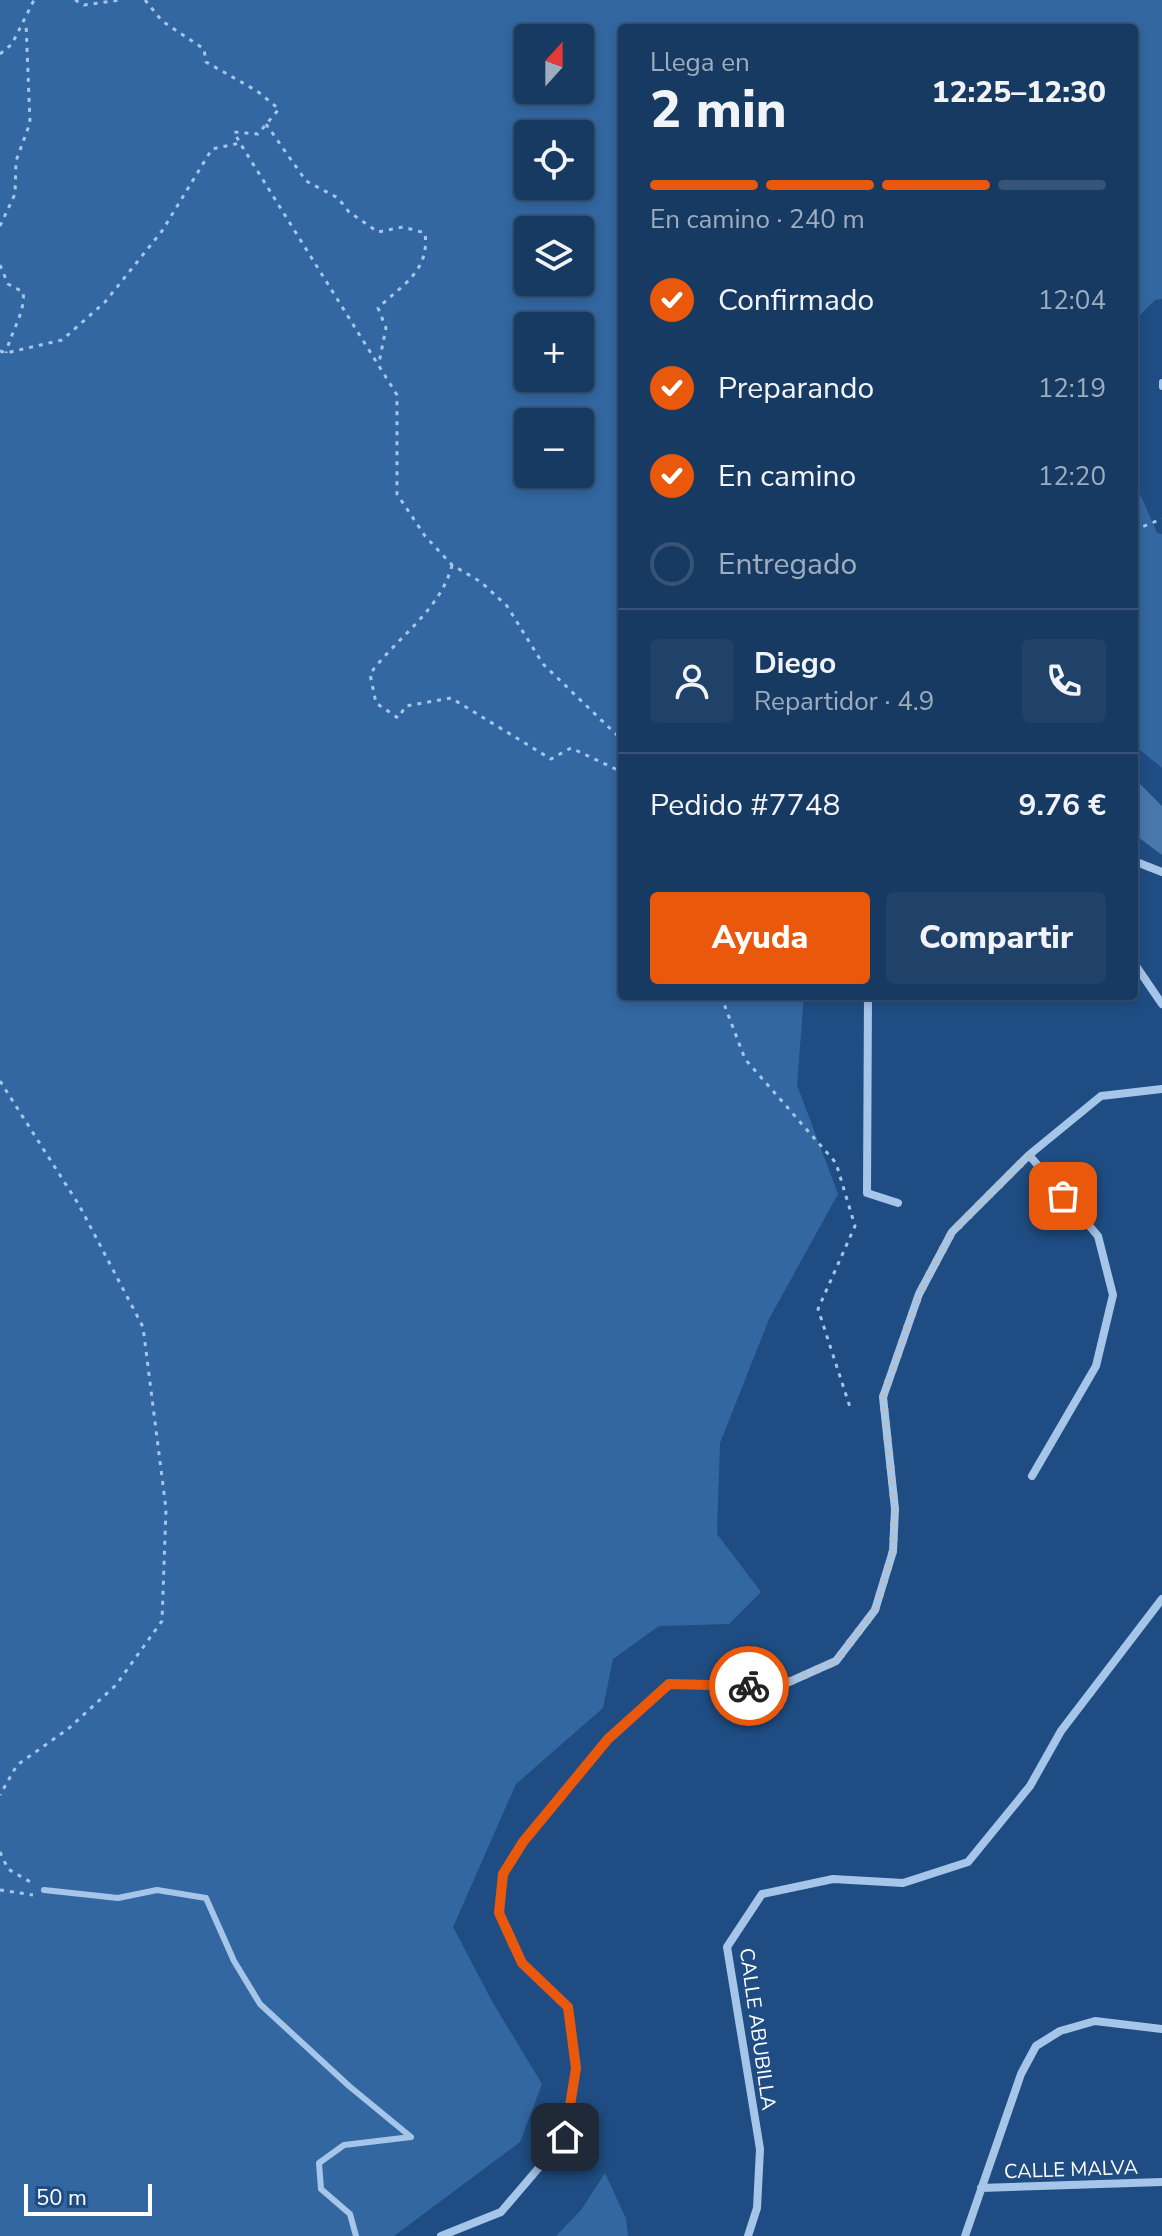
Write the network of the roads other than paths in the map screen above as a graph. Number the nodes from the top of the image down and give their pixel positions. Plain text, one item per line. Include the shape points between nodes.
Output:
1 (1138, 863) edge
2 (1162, 872) edge
3 (1138, 969) edge
4 (868, 1000) edge
5 (1162, 1004) edge
6 (1162, 1089) edge
7 (1029, 1155) junction
8 (898, 1203) dead end
9 (1032, 1476) dead end
10 (1162, 1599) edge
11 (44, 1890) road end
12 (1162, 2029) edge
13 (1162, 2182) edge
14 (981, 2188) junction
15 (356, 2236) edge
16 (441, 2236) edge
17 (748, 2236) edge
18 (965, 2236) edge

1 - 2 street
3 - 5 street
4 - 8 street via 867,1193
6 - 7 street via 1101,1096
7 - 9 street via 1098,1236 1113,1295 1096,1366
7 - 16 street via 952,1232 919,1294 883,1397 895,1509 893,1551 875,1610 836,1661 780,1686 669,1684 608,1739 503,1874 499,1913 522,1963 568,2007 576,2068 565,2137 501,2212
10 - 17 street, CALLE ABUBILLA via 1061,1731 1030,1786 968,1862 903,1883 833,1879 762,1894 727,1947 760,2149 757,2208
11 - 15 lane via 118,1898 157,1890 206,1898 239,1972 260,2004 411,2137 344,2145 319,2163 321,2189 350,2214
12 - 14 street via 1095,2021 1060,2031 1036,2046
13 - 14 street, CALLE MALVA
14 - 18 street

